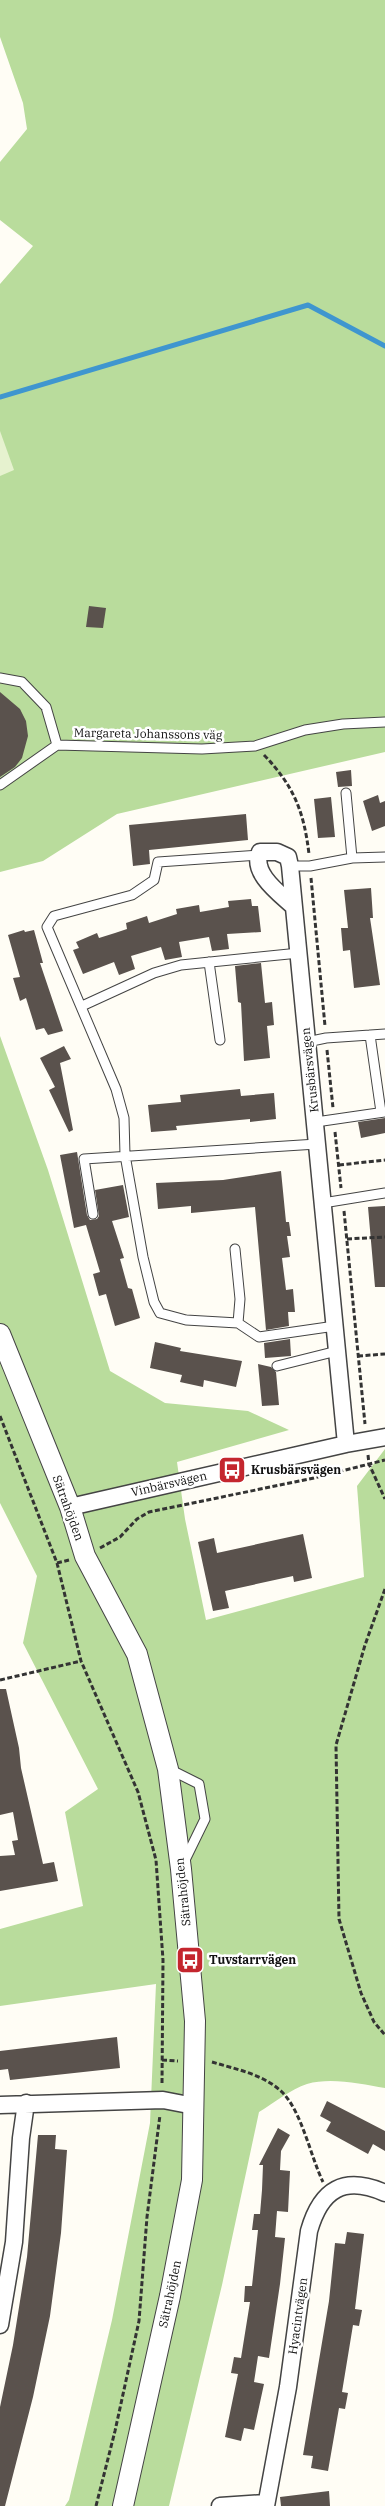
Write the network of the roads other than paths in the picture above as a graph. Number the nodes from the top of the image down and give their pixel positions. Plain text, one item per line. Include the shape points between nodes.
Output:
1 (0, 678) edge
2 (385, 722) edge
3 (57, 744) junction
4 (0, 785) edge
5 (346, 792) dead end
6 (258, 855) junction
7 (352, 858) junction
8 (384, 858) edge
9 (290, 866) junction
10 (293, 906) junction
11 (299, 953) junction
12 (209, 962) junction
13 (82, 1006) junction
14 (370, 1034) junction
15 (385, 1034) edge
16 (220, 1040) dead end
17 (307, 1042) junction
18 (383, 1112) edge
19 (316, 1122) junction
20 (317, 1144) junction
21 (125, 1155) junction
22 (385, 1193) edge
23 (323, 1203) junction
24 (93, 1214) dead end
25 (235, 1249) dead end
26 (238, 1324) junction
27 (335, 1326) junction
28 (0, 1334) edge
29 (338, 1352) junction
30 (276, 1366) dead end
31 (385, 1437) edge
32 (346, 1444) junction
33 (70, 1507) junction
34 (168, 1769) junction
35 (180, 1869) junction
36 (26, 2103) junction
37 (0, 2105) edge
38 (194, 2106) junction
39 (385, 2193) edge
40 (0, 2325) edge
41 (266, 2504) edge
42 (123, 2506) edge
43 (220, 2506) edge

1 - 3 lane, Margareta Johanssons väg via 22,682 46,707
2 - 3 lane, Margareta Johanssons väg via 305,730 255,746 202,749
3 - 4 lane, Margareta Johanssons väg
5 - 7 lane
6 - 9 street via 260,852 277,852 288,857
6 - 10 street via 258,868
6 - 13 lane via 158,862 154,880 132,895 54,916 47,927
7 - 8 lane
7 - 9 lane via 310,866
9 - 10 street, Krusbärsvägen
10 - 11 street, Krusbärsvägen
11 - 12 lane
11 - 17 street, Krusbärsvägen
12 - 13 lane via 181,965 154,973
12 - 16 lane
13 - 21 lane via 116,1090 124,1118
14 - 15 lane
14 - 17 lane
14 - 18 lane
17 - 19 street, Krusbärsvägen
18 - 19 lane
19 - 20 street, Krusbärsvägen
20 - 21 lane
20 - 23 street, Krusbärsvägen
21 - 24 lane via 84,1159
21 - 26 lane via 142,1257 160,1313 186,1320
22 - 23 lane
23 - 27 street, Krusbärsvägen
25 - 26 lane via 240,1299
26 - 27 lane via 259,1337
27 - 29 street, Krusbärsvägen
28 - 33 street, Sätrahöjden
29 - 30 lane
29 - 32 street, Krusbärsvägen
31 - 32 street, Vinbärsvägen
32 - 33 street, Vinbärsvägen
33 - 34 street, Sätrahöjden via 85,1556 137,1654
34 - 35 street, Sätrahöjden
34 - 35 lane via 199,1784 205,1819
35 - 38 street, Sätrahöjden via 194,2012
36 - 37 street
36 - 38 street via 162,2100
36 - 40 street via 14,2242
38 - 42 street, Sätrahöjden via 192,2180
39 - 41 street, Hyacintvägen via 353,2184 329,2193 314,2214 288,2387
41 - 43 street, Hyacintvägen

